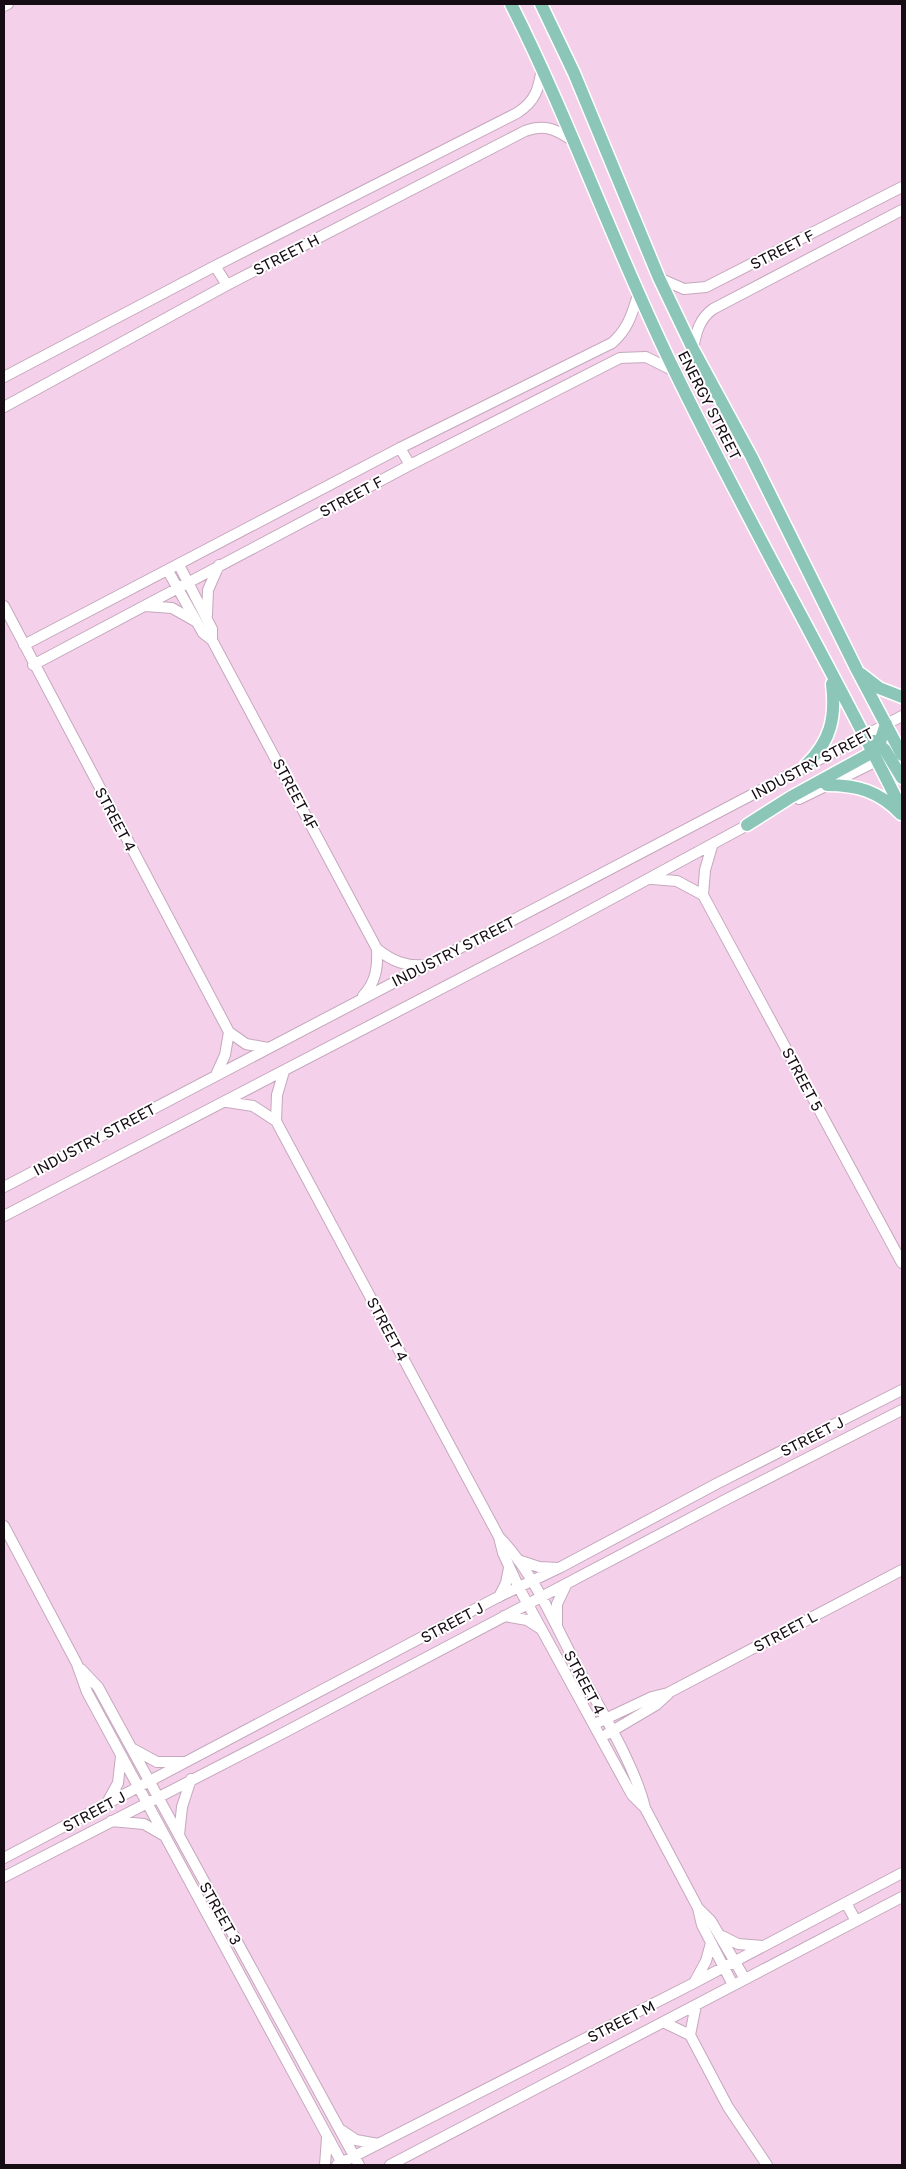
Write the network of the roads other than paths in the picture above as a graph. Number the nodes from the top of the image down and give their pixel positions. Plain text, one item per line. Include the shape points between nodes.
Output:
1 (8, 4) edge
2 (511, 4) edge
3 (541, 4) edge
4 (4, 6) edge
5 (542, 66) junction
6 (573, 141) junction
7 (902, 187) edge
8 (902, 210) edge
9 (215, 266) junction
10 (659, 278) junction
11 (227, 285) junction
12 (638, 294) junction
13 (693, 349) junction
14 (674, 371) junction
15 (4, 377) edge
16 (4, 407) edge
17 (400, 448) junction
18 (410, 466) junction
19 (178, 565) junction
20 (219, 565) junction
21 (168, 571) junction
22 (188, 582) junction
23 (177, 588) junction
24 (4, 606) edge
25 (142, 606) junction
26 (203, 621) junction
27 (806, 629) junction
28 (24, 645) junction
29 (33, 665) junction
30 (857, 670) junction
31 (832, 676) junction
32 (902, 697) edge
33 (902, 716) edge
34 (886, 743) edge
35 (806, 765) junction
36 (902, 778) edge
37 (827, 785) junction
38 (902, 810) edge
39 (902, 816) edge
40 (747, 825) junction
41 (712, 846) junction
42 (648, 879) junction
43 (703, 895) junction
44 (377, 949) junction
45 (430, 964) junction
46 (359, 999) junction
47 (229, 1032) junction
48 (268, 1048) junction
49 (284, 1071) junction
50 (216, 1075) junction
51 (226, 1102) junction
52 (276, 1121) junction
53 (4, 1187) edge
54 (4, 1216) edge
55 (902, 1264) edge
56 (902, 1390) edge
57 (902, 1410) edge
58 (828, 1428) junction
59 (837, 1444) junction
60 (718, 1483) junction
61 (727, 1499) junction
62 (4, 1526) edge
63 (499, 1537) junction
64 (518, 1560) junction
65 (561, 1567) junction
66 (509, 1568) junction
67 (902, 1570) edge
68 (531, 1582) junction
69 (566, 1584) junction
70 (519, 1588) junction
71 (498, 1597) junction
72 (540, 1597) junction
73 (528, 1604) junction
74 (503, 1616) junction
75 (557, 1629) junction
76 (544, 1632) junction
77 (77, 1664) junction
78 (668, 1693) junction
79 (605, 1719) junction
80 (594, 1724) junction
81 (612, 1732) junction
82 (601, 1737) junction
83 (131, 1747) junction
84 (121, 1755) junction
85 (188, 1761) junction
86 (191, 1779) junction
87 (150, 1781) junction
88 (139, 1787) junction
89 (158, 1796) junction
90 (147, 1802) junction
91 (105, 1805) junction
92 (645, 1808) junction
93 (109, 1821) junction
94 (179, 1836) junction
95 (166, 1837) junction
96 (4, 1858) edge
97 (902, 1873) edge
98 (4, 1877) edge
99 (902, 1897) edge
100 (846, 1903) junction
101 (698, 1908) junction
102 (856, 1921) junction
103 (721, 1935) junction
104 (711, 1943) junction
105 (766, 1946) junction
106 (736, 1961) junction
107 (724, 1967) junction
108 (745, 1979) junction
109 (692, 1984) junction
110 (733, 1985) junction
111 (696, 2005) junction
112 (663, 2022) junction
113 (690, 2035) junction
114 (337, 2126) junction
115 (327, 2137) junction
116 (378, 2144) junction
117 (356, 2161) edge
118 (341, 2164) edge
119 (325, 2165) edge
120 (390, 2165) edge
121 (767, 2165) edge

1 - 4 street
2 - 5 main road, ENERGY STREET
3 - 10 main road, ENERGY STREET via 574,73
5 - 6 main road, ENERGY STREET
5 - 9 street, STREET H via 536,94 529,105 517,113
6 - 11 street, STREET H via 549,127 525,131
6 - 12 main road, ENERGY STREET
7 - 10 street, STREET F via 706,287 684,289
8 - 13 street, STREET F via 713,309 704,315 699,325
9 - 11 street
9 - 15 street, STREET H
10 - 13 main road, ENERGY STREET
11 - 16 street, STREET H
12 - 14 main road, ENERGY STREET
12 - 17 street, STREET F via 629,324 612,342
13 - 30 main road, ENERGY STREET via 751,456
14 - 18 street, STREET F via 646,357 620,358
14 - 27 main road, ENERGY STREET
17 - 18 street
17 - 19 street, STREET F
18 - 20 street, STREET F
19 - 21 street, STREET F
19 - 22 street, STREET 4F
20 - 22 street, STREET F
20 - 26 street via 208,590
21 - 23 street, STREET 4F
21 - 28 street, STREET F
22 - 23 street, STREET F
22 - 26 street, STREET 4F
23 - 25 street, STREET F
23 - 26 street, STREET 4F
24 - 28 street, STREET 4
25 - 26 street via 172,608
25 - 29 street, STREET F
26 - 44 street, STREET 4F via 203,633 212,640
27 - 31 main road, ENERGY STREET
27 - 34 main road
28 - 29 street, STREET 4
29 - 47 street, STREET 4
30 - 32 main road via 879,688
30 - 34 main road, ENERGY STREET
31 - 34 main road, ENERGY STREET
31 - 35 main road via 834,715 831,729 821,749
33 - 34 street, INDUSTRY STREET
34 - 35 street, INDUSTRY STREET
34 - 36 main road
34 - 37 street, INDUSTRY STREET
34 - 38 main road, ENERGY STREET
34 - 40 main road
35 - 45 street, INDUSTRY STREET
37 - 39 main road via 859,787 873,792 888,801
37 - 40 street, INDUSTRY STREET
40 - 41 street, INDUSTRY STREET
41 - 42 street, INDUSTRY STREET
41 - 43 street via 704,870
42 - 43 street via 677,881
42 - 49 street, INDUSTRY STREET
43 - 55 street, STREET 5
44 - 45 street, STREET 4F via 401,964
44 - 46 street via 375,976
45 - 46 street, INDUSTRY STREET
46 - 48 street, INDUSTRY STREET
47 - 48 street via 246,1044
47 - 50 street
48 - 50 street, INDUSTRY STREET
49 - 51 street, INDUSTRY STREET
49 - 52 street, STREET 4 via 276,1095
50 - 53 street, INDUSTRY STREET
51 - 52 street, STREET 4 via 253,1106
51 - 54 street, INDUSTRY STREET
52 - 63 street, STREET 4
56 - 58 street, STREET J
57 - 59 street, STREET J
58 - 59 street
58 - 60 street, STREET J
59 - 61 street, STREET J
60 - 61 street
60 - 65 street, STREET J
61 - 69 street, STREET J
62 - 77 street, STREET 3
63 - 64 street, STREET 4
63 - 66 street, STREET 4
64 - 65 street via 539,1567
64 - 68 street, STREET 4
65 - 68 street, STREET J
66 - 70 street, STREET 4
66 - 71 street via 506,1584
67 - 78 street, STREET L
68 - 70 street, STREET J
68 - 72 street, STREET 4
69 - 72 street, STREET J
69 - 75 street via 557,1604
70 - 71 street, STREET J
70 - 73 street, STREET 4
71 - 85 street, STREET J
72 - 73 street, STREET J
72 - 75 street, STREET 4
73 - 74 street, STREET J
73 - 76 street, STREET 4
74 - 76 street via 527,1620
74 - 86 street, STREET J
75 - 79 street, STREET 4
76 - 80 street, STREET 4
77 - 83 street, STREET 3 via 98,1686
77 - 84 street, STREET 3
78 - 79 street, STREET L
78 - 81 street, STREET L via 656,1706
79 - 80 street, STREET L
79 - 81 street, STREET 4
80 - 82 street, STREET 4
81 - 82 street, STREET L
81 - 92 street, STREET 4 via 641,1791
82 - 92 street, STREET 4 via 632,1794
83 - 85 street via 157,1762
83 - 87 street, STREET 3
84 - 88 street, STREET 3
84 - 91 street via 118,1783
85 - 87 street, STREET J
86 - 89 street, STREET J
86 - 94 street via 182,1807
87 - 88 street, STREET J
87 - 89 street, STREET 3
88 - 90 street, STREET 3
88 - 91 street, STREET J
89 - 90 street, STREET J
89 - 94 street, STREET 3
90 - 93 street, STREET J
90 - 95 street, STREET 3
91 - 96 street, STREET J
92 - 101 street, STREET 4
93 - 95 street via 144,1824
93 - 98 street, STREET J
94 - 114 street, STREET 3
95 - 115 street, STREET 3
97 - 100 street, STREET M
99 - 102 street, STREET M
100 - 102 street
100 - 105 street, STREET M
101 - 103 street, STREET 4
101 - 104 street, STREET 4
102 - 108 street, STREET M
103 - 105 street via 747,1946
103 - 106 street, STREET 4
104 - 107 street, STREET 4
104 - 109 street via 703,1969
105 - 106 street, STREET M
106 - 107 street, STREET M
106 - 108 street, STREET 4
107 - 109 street, STREET M
107 - 110 street, STREET 4
108 - 110 street, STREET M
109 - 116 street, STREET M
110 - 111 street, STREET M
111 - 112 street, STREET M
111 - 113 street
112 - 113 street
112 - 120 street, STREET M
113 - 121 street via 728,2107
114 - 116 street via 356,2140
114 - 117 street, STREET 3
115 - 118 street, STREET 3
115 - 119 street
116 - 117 street, STREET M
117 - 118 street, STREET M

